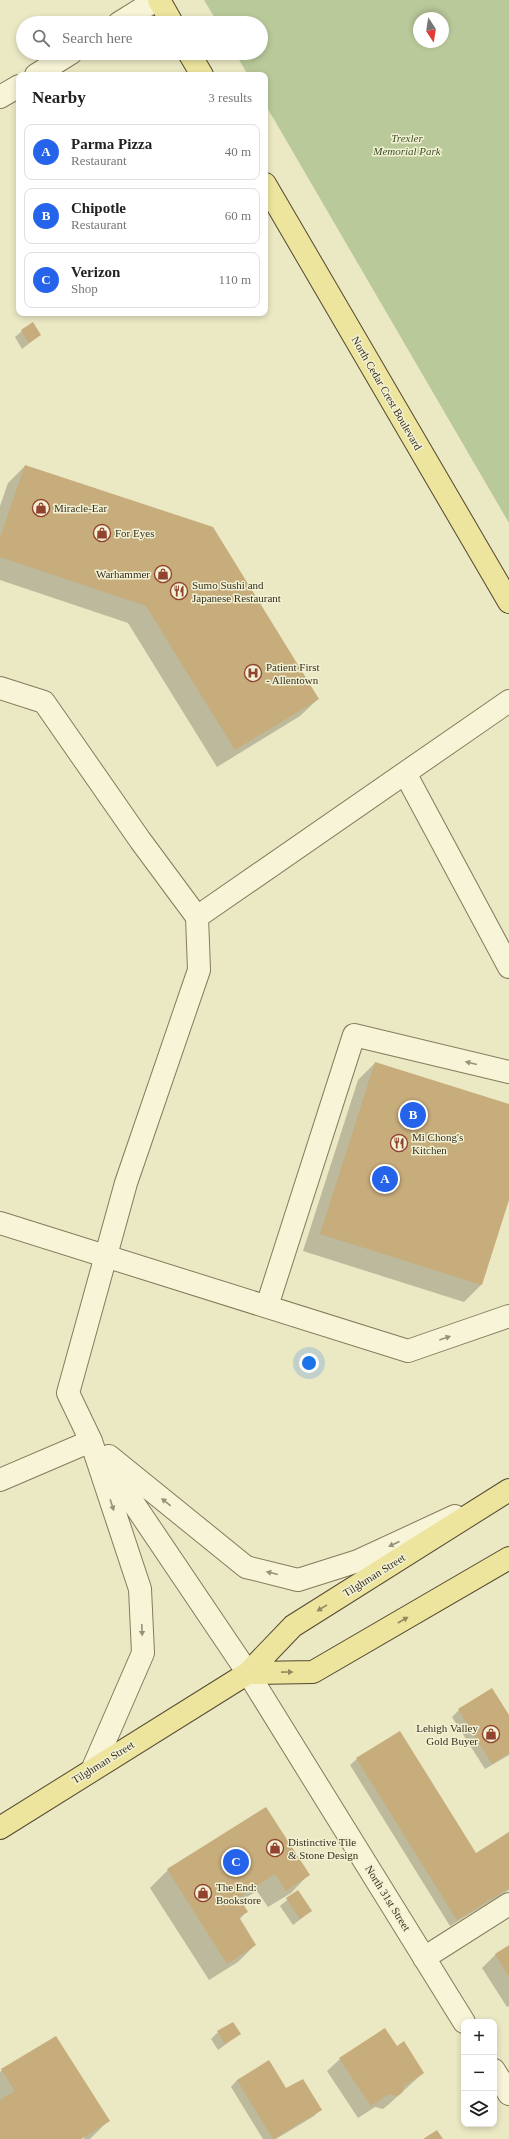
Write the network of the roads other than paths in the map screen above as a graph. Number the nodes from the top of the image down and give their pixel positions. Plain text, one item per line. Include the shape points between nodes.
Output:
1 (158, 0) edge
2 (132, 16) edge
3 (168, 16) edge
4 (60, 60) edge
5 (193, 60) edge
6 (41, 72) edge
7 (200, 72) edge
8 (16, 88) edge
9 (0, 97) edge
10 (268, 189) edge
11 (509, 602) edge
12 (0, 688) edge
13 (509, 701) edge
14 (406, 773) junction
15 (196, 917) junction
16 (509, 967) edge
17 (509, 1072) edge
18 (0, 1223) edge
19 (105, 1255) junction
20 (267, 1306) junction
21 (509, 1316) edge
22 (91, 1441) junction
23 (0, 1480) edge
24 (507, 1491) edge
25 (509, 1558) edge
26 (248, 1673) junction
27 (93, 1768) junction
28 (0, 1828) edge
29 (509, 1904) edge
30 (424, 1958) junction
31 (462, 2019) edge
32 (497, 2075) edge
33 (509, 2094) edge

1 - 2 street
1 - 3 main road
4 - 6 street
5 - 7 main road
8 - 9 street
10 - 11 main road, North Cedar Crest Boulevard
12 - 15 street via 44,702
13 - 14 street
14 - 15 street
14 - 16 street
15 - 19 street via 199,970 138,1147
17 -> 20 street via 354,1035
18 - 19 street
19 - 20 street
19 - 22 street via 68,1393
20 -> 21 street via 408,1351
22 - 23 street
24 -> 22 street via 358,1561 298,1580 246,1567
22 - 26 street, North 31st Street
22 -> 27 street via 140,1590 143,1653
24 -> 26 main road, Tilghman Street via 292,1626
26 -> 25 main road via 313,1672
26 - 27 main road, Tilghman Street
26 - 30 street, North 31st Street
27 - 28 main road, Tilghman Street
29 - 30 street
30 - 31 street, North 31st Street
32 - 33 street

